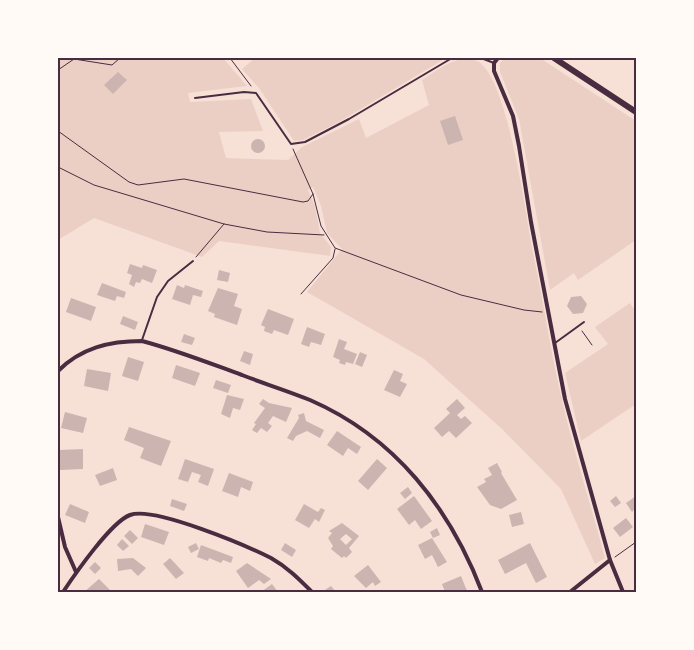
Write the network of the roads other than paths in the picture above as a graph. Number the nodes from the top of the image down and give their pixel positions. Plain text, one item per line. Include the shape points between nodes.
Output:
1 (452, 58) edge
2 (481, 58) edge
3 (498, 58) edge
4 (554, 58) edge
5 (494, 63) junction
6 (195, 98) dead end
7 (636, 112) edge
8 (193, 261) road end
9 (584, 322) dead end
10 (142, 341) junction
11 (555, 342) junction
12 (58, 371) edge
13 (58, 518) edge
14 (610, 560) junction
15 (76, 572) junction
16 (63, 592) edge
17 (312, 592) edge
18 (482, 592) edge
19 (570, 592) edge
20 (623, 592) edge

1 - 6 lane via 305,142 291,144 256,93
2 - 5 lane
3 - 5 street
4 - 7 main road
5 - 11 street via 520,146
8 - 10 lane via 168,280 157,296
9 - 11 lane
10 - 12 street via 96,346 76,356
10 - 18 street via 311,401 376,440 406,466 437,503 468,558
11 - 14 street via 565,398
13 - 15 street via 65,547
14 - 19 street
14 - 20 street
15 - 16 street
15 - 17 street via 114,527 129,515 143,512 170,518 271,559 293,573

